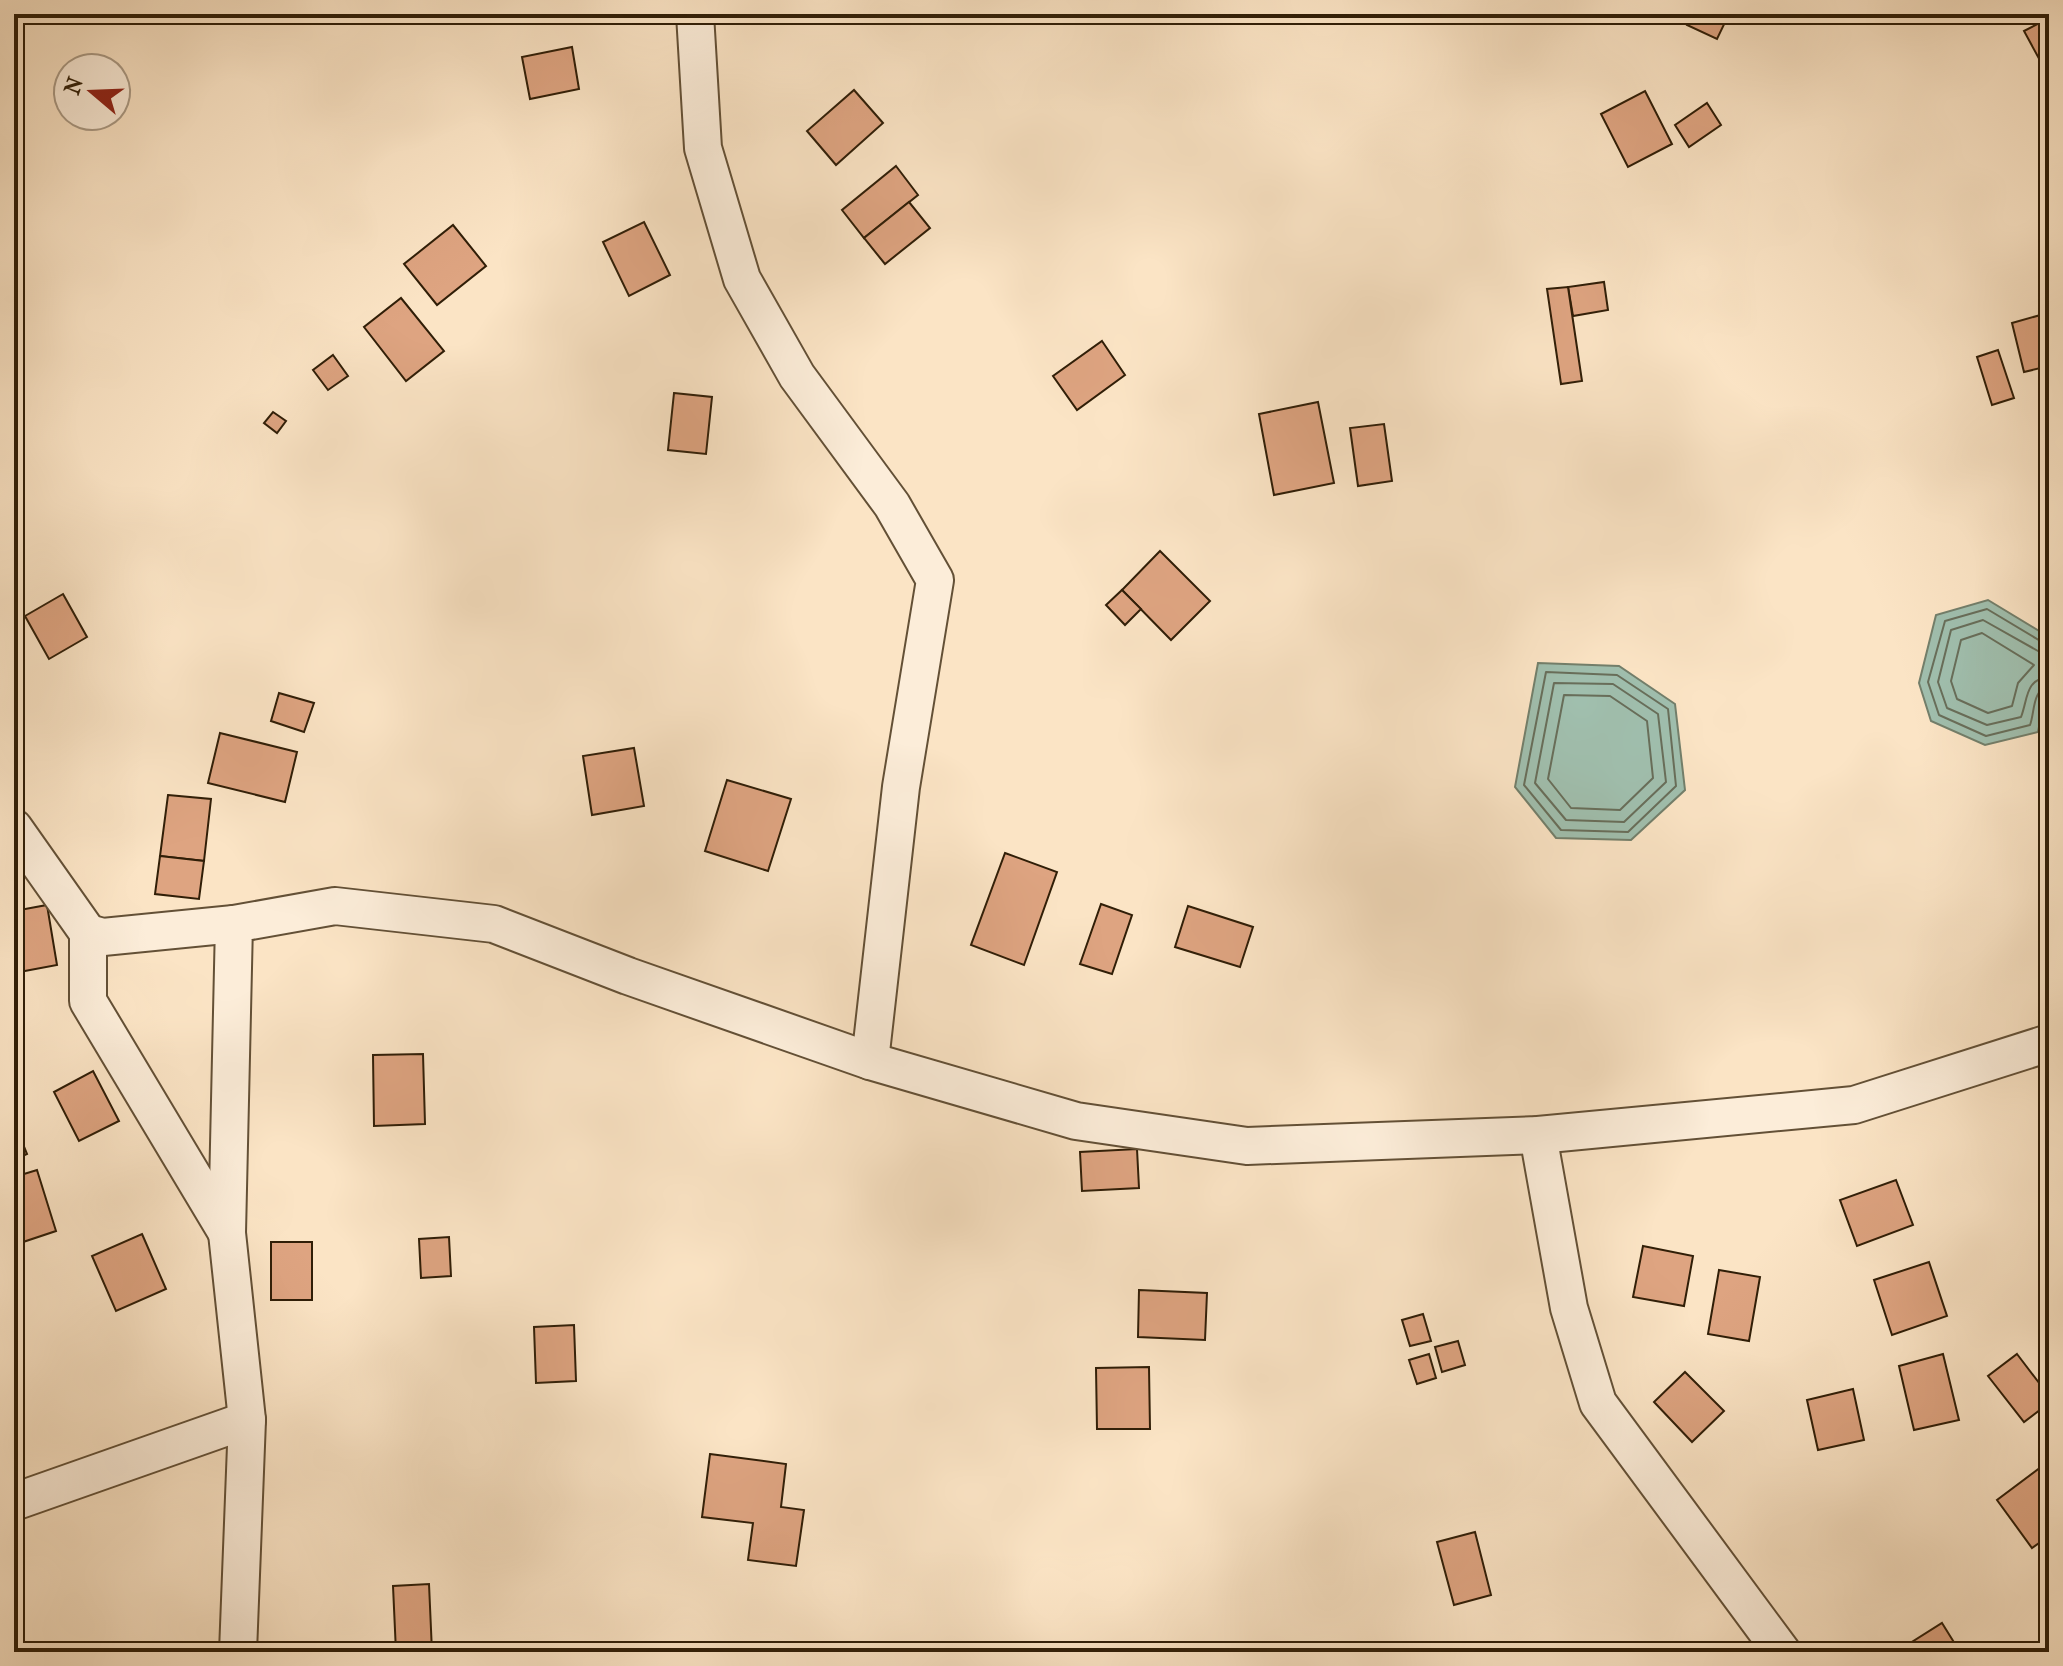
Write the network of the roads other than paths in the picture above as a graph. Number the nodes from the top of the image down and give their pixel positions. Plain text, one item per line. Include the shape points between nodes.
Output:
1 (695, 14) edge
2 (14, 828) edge
3 (234, 924) junction
4 (88, 933) junction
5 (2049, 1043) edge
6 (870, 1061) junction
7 (1538, 1135) junction
8 (227, 1233) junction
9 (247, 1420) junction
10 (14, 1502) edge
11 (238, 1652) edge
12 (1782, 1652) edge

1 - 6 street via 703,148 742,279 797,376 892,505 935,580 901,787
2 - 4 street
3 - 4 street via 103,937
3 - 6 street via 335,906 494,924
3 - 8 street
4 - 8 street via 88,1001
5 - 7 street via 1854,1105
6 - 7 street via 1076,1121 1247,1146
7 - 12 street via 1569,1308 1598,1403
8 - 9 street
9 - 10 street
9 - 11 street

